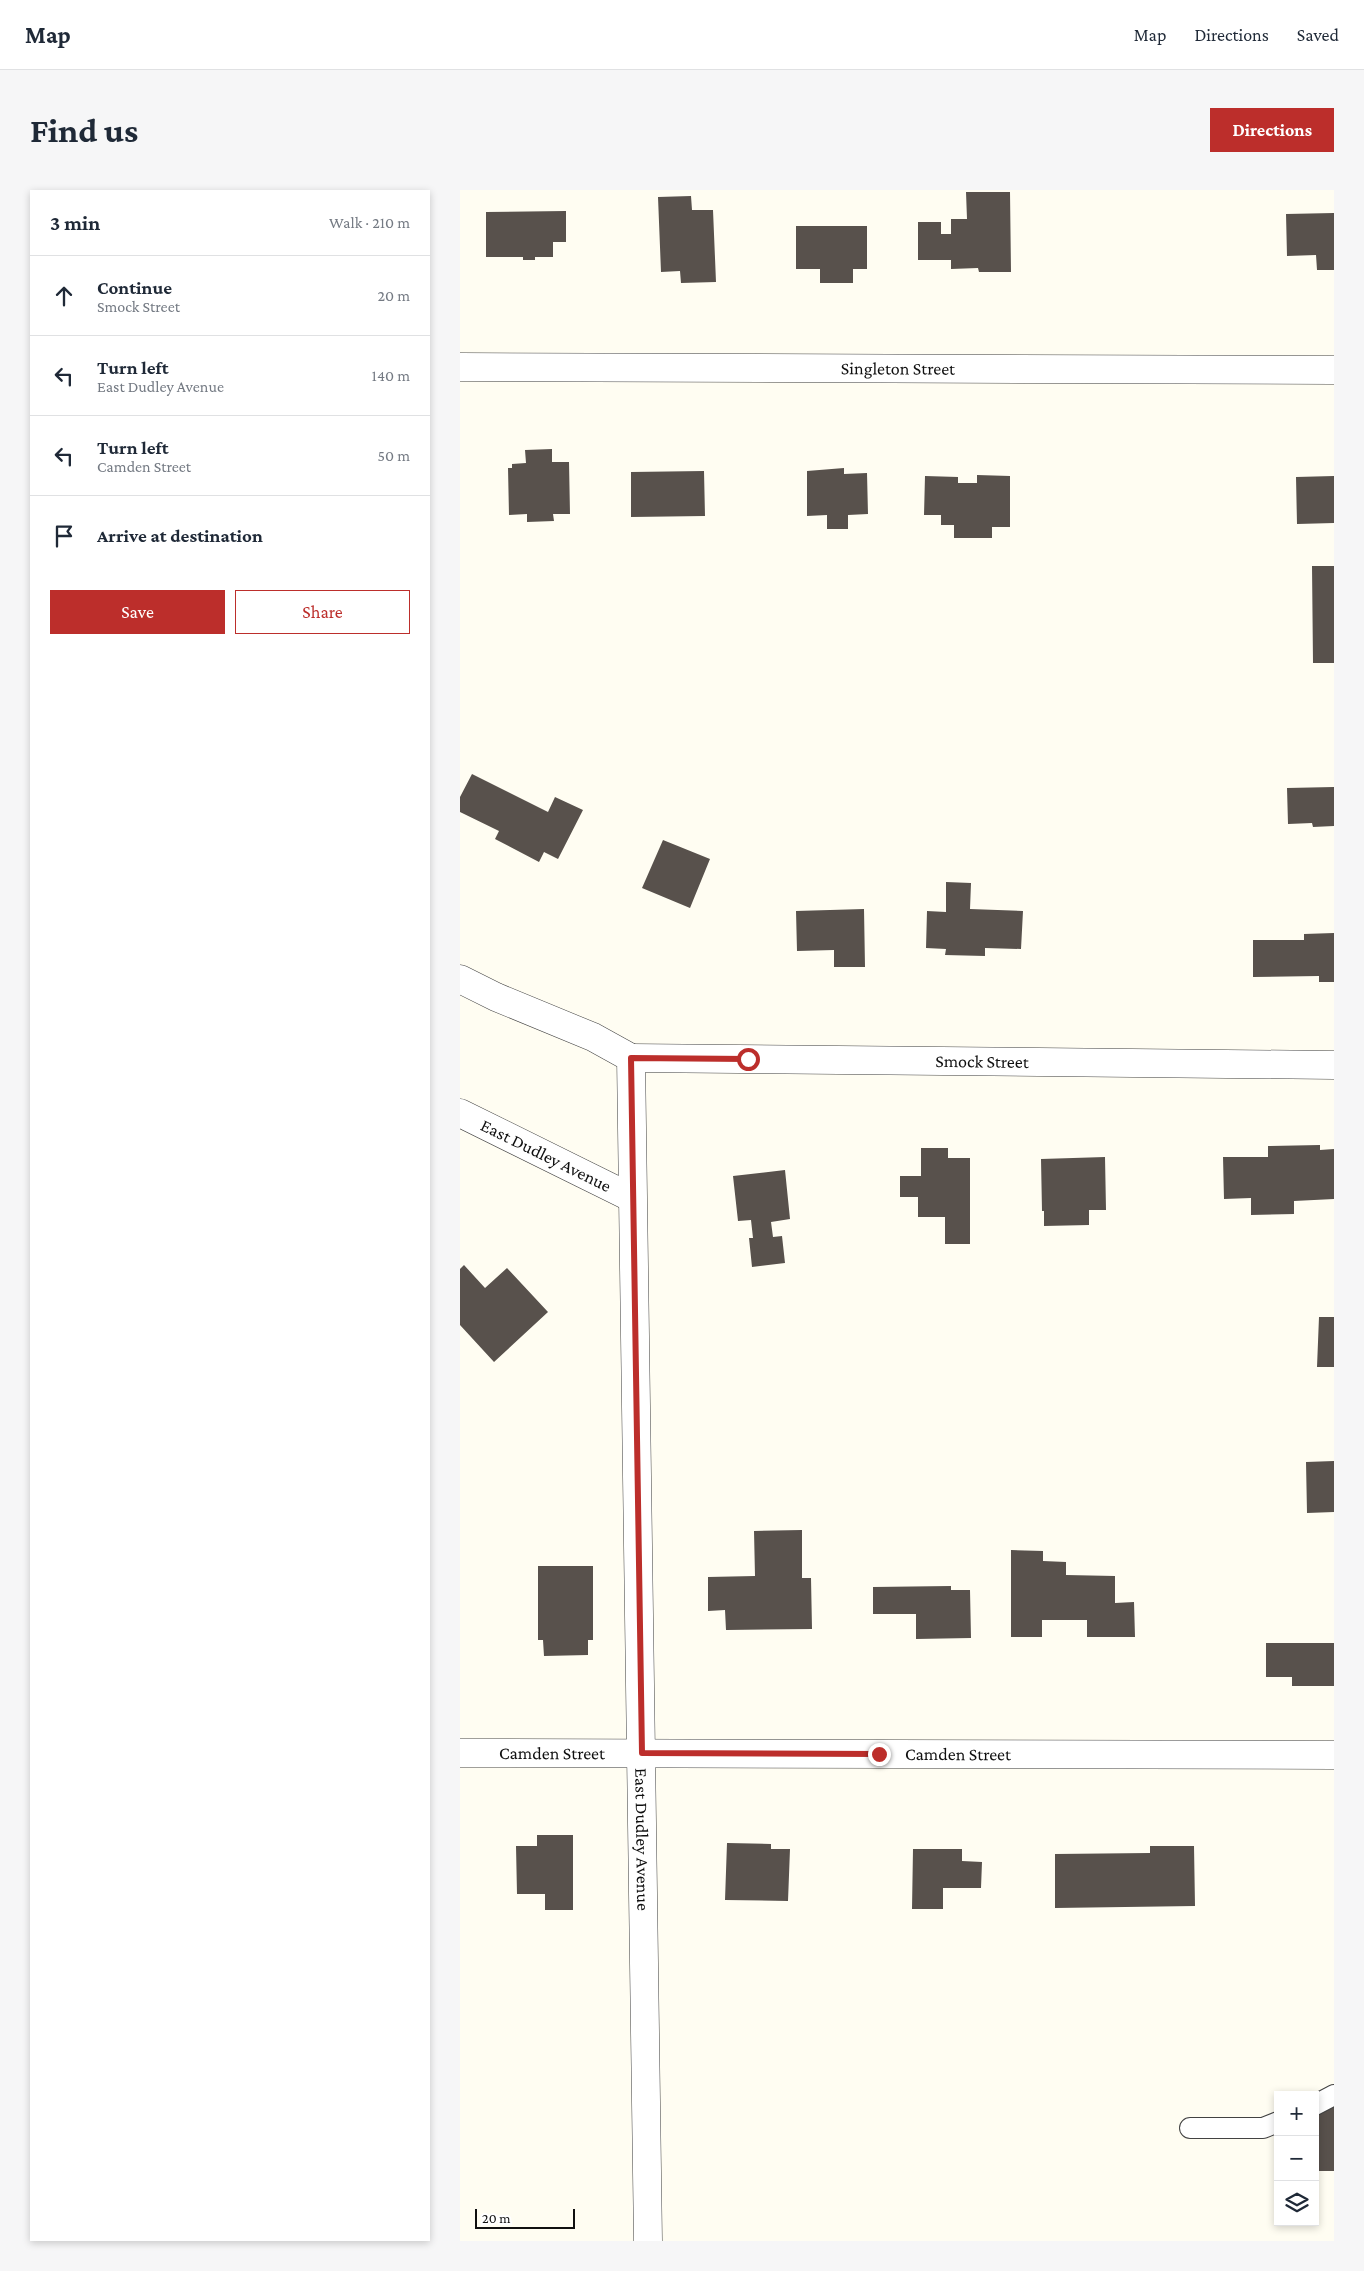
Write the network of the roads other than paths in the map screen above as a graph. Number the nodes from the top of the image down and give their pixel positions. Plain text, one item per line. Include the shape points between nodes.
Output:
1 (460, 367) edge
2 (1334, 370) edge
3 (460, 979) edge
4 (631, 1058) junction
5 (1334, 1065) edge
6 (460, 1113) edge
7 (632, 1198) junction
8 (460, 1753) edge
9 (642, 1753) junction
10 (1334, 1755) edge
11 (1334, 2095) edge
12 (1319, 2103) edge
13 (1274, 2124) edge
14 (1190, 2128) dead end
15 (648, 2241) edge

1 - 2 street, Singleton Street
3 - 4 street via 593,1037
4 - 5 street, Smock Street
4 - 7 street, East Dudley Avenue
6 - 7 street, East Dudley Avenue
7 - 9 street, East Dudley Avenue
8 - 9 street, Camden Street
9 - 10 street, Camden Street
9 - 15 street, East Dudley Avenue
11 - 12 lane
13 - 14 lane via 1263,2128

